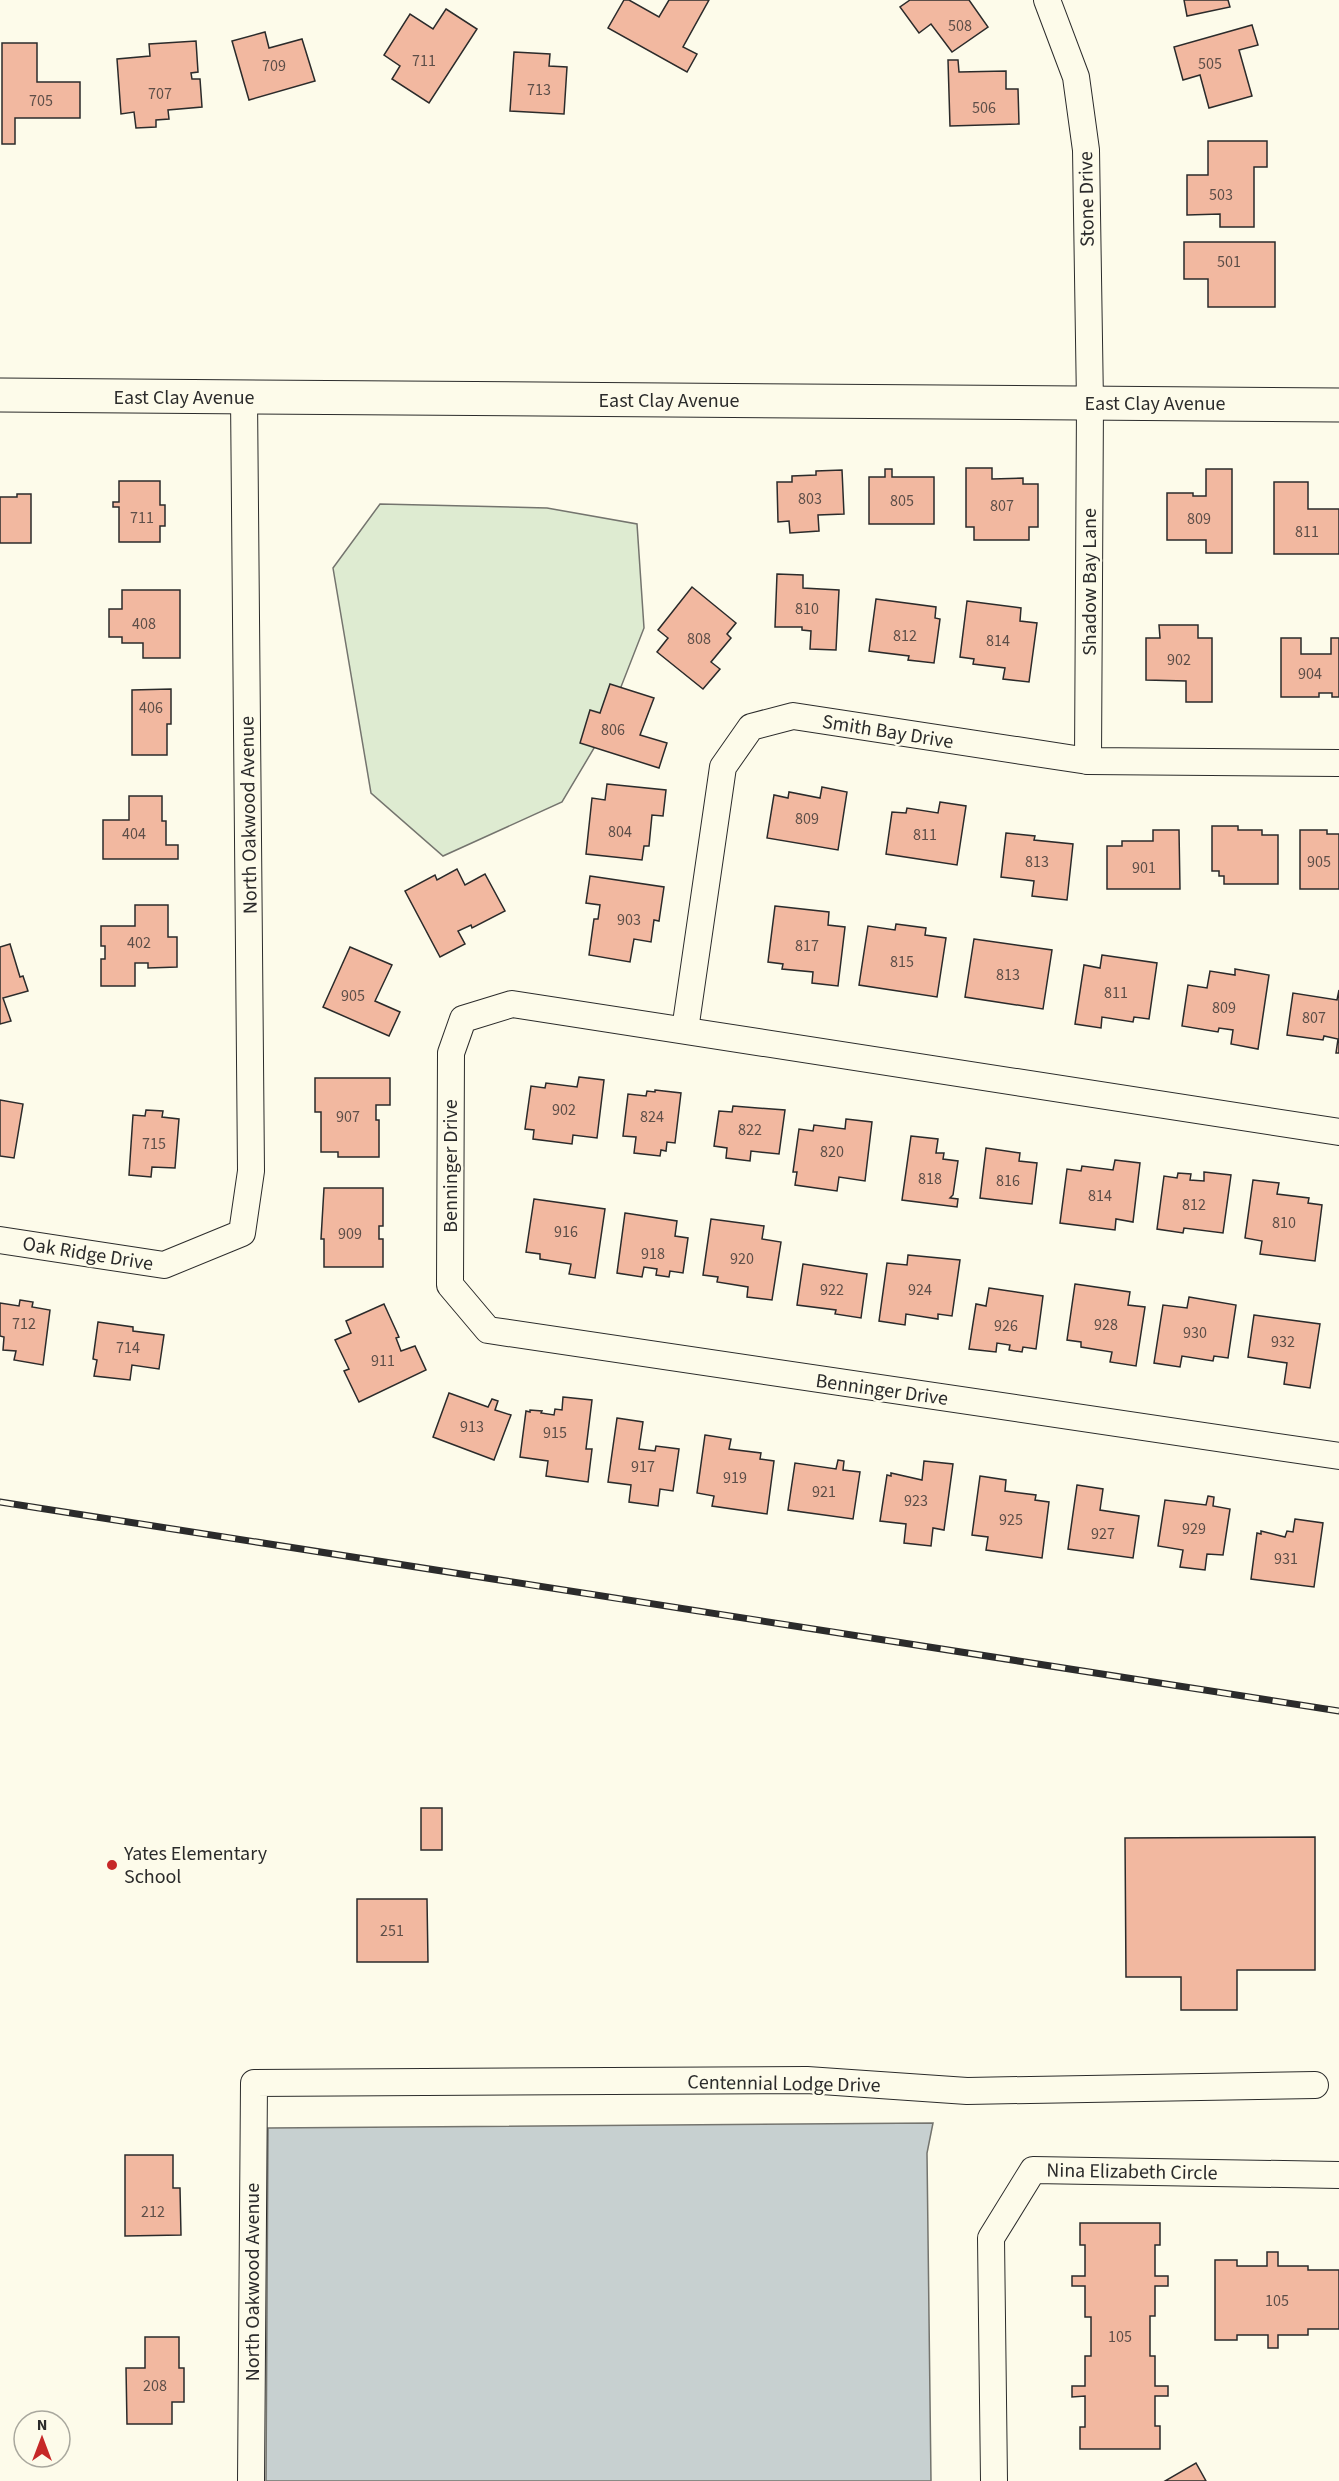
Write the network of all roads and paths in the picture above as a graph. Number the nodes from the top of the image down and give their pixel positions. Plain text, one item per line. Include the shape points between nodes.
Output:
1 (1047, 0) edge
2 (0, 395) edge
3 (244, 397) junction
4 (1090, 403) junction
5 (1339, 405) edge
6 (1088, 762) junction
7 (1339, 763) edge
8 (685, 1030) junction
9 (1339, 1132) edge
10 (242, 1233) joint
11 (0, 1240) edge
12 (1339, 1456) edge
13 (254, 2083) joint
14 (1315, 2085) dead end
15 (1339, 2175) edge
16 (251, 2481) edge
17 (994, 2481) edge

1 - 4 street, Stone Drive via 1076,77 1086,150
2 - 3 street, East Clay Avenue
3 - 4 street, East Clay Avenue
3 - 10 street, North Oakwood Avenue via 251,1171
4 - 5 street, East Clay Avenue
4 - 6 street, Shadow Bay Lane
6 - 7 street, Smith Bay Drive
6 - 8 street, Smith Bay Drive via 793,716 751,727 723,767
8 - 9 street, Benninger Drive
8 - 12 street, Benninger Drive via 512,1004 463,1019 451,1053 450,1285 488,1330
10 - 11 street, Oak Ridge Drive via 164,1265
13 - 14 street, Centennial Lodge Drive via 807,2080 967,2091
13 - 16 street, North Oakwood Avenue
15 - 17 street, Nina Elizabeth Circle via 1033,2170 991,2238

